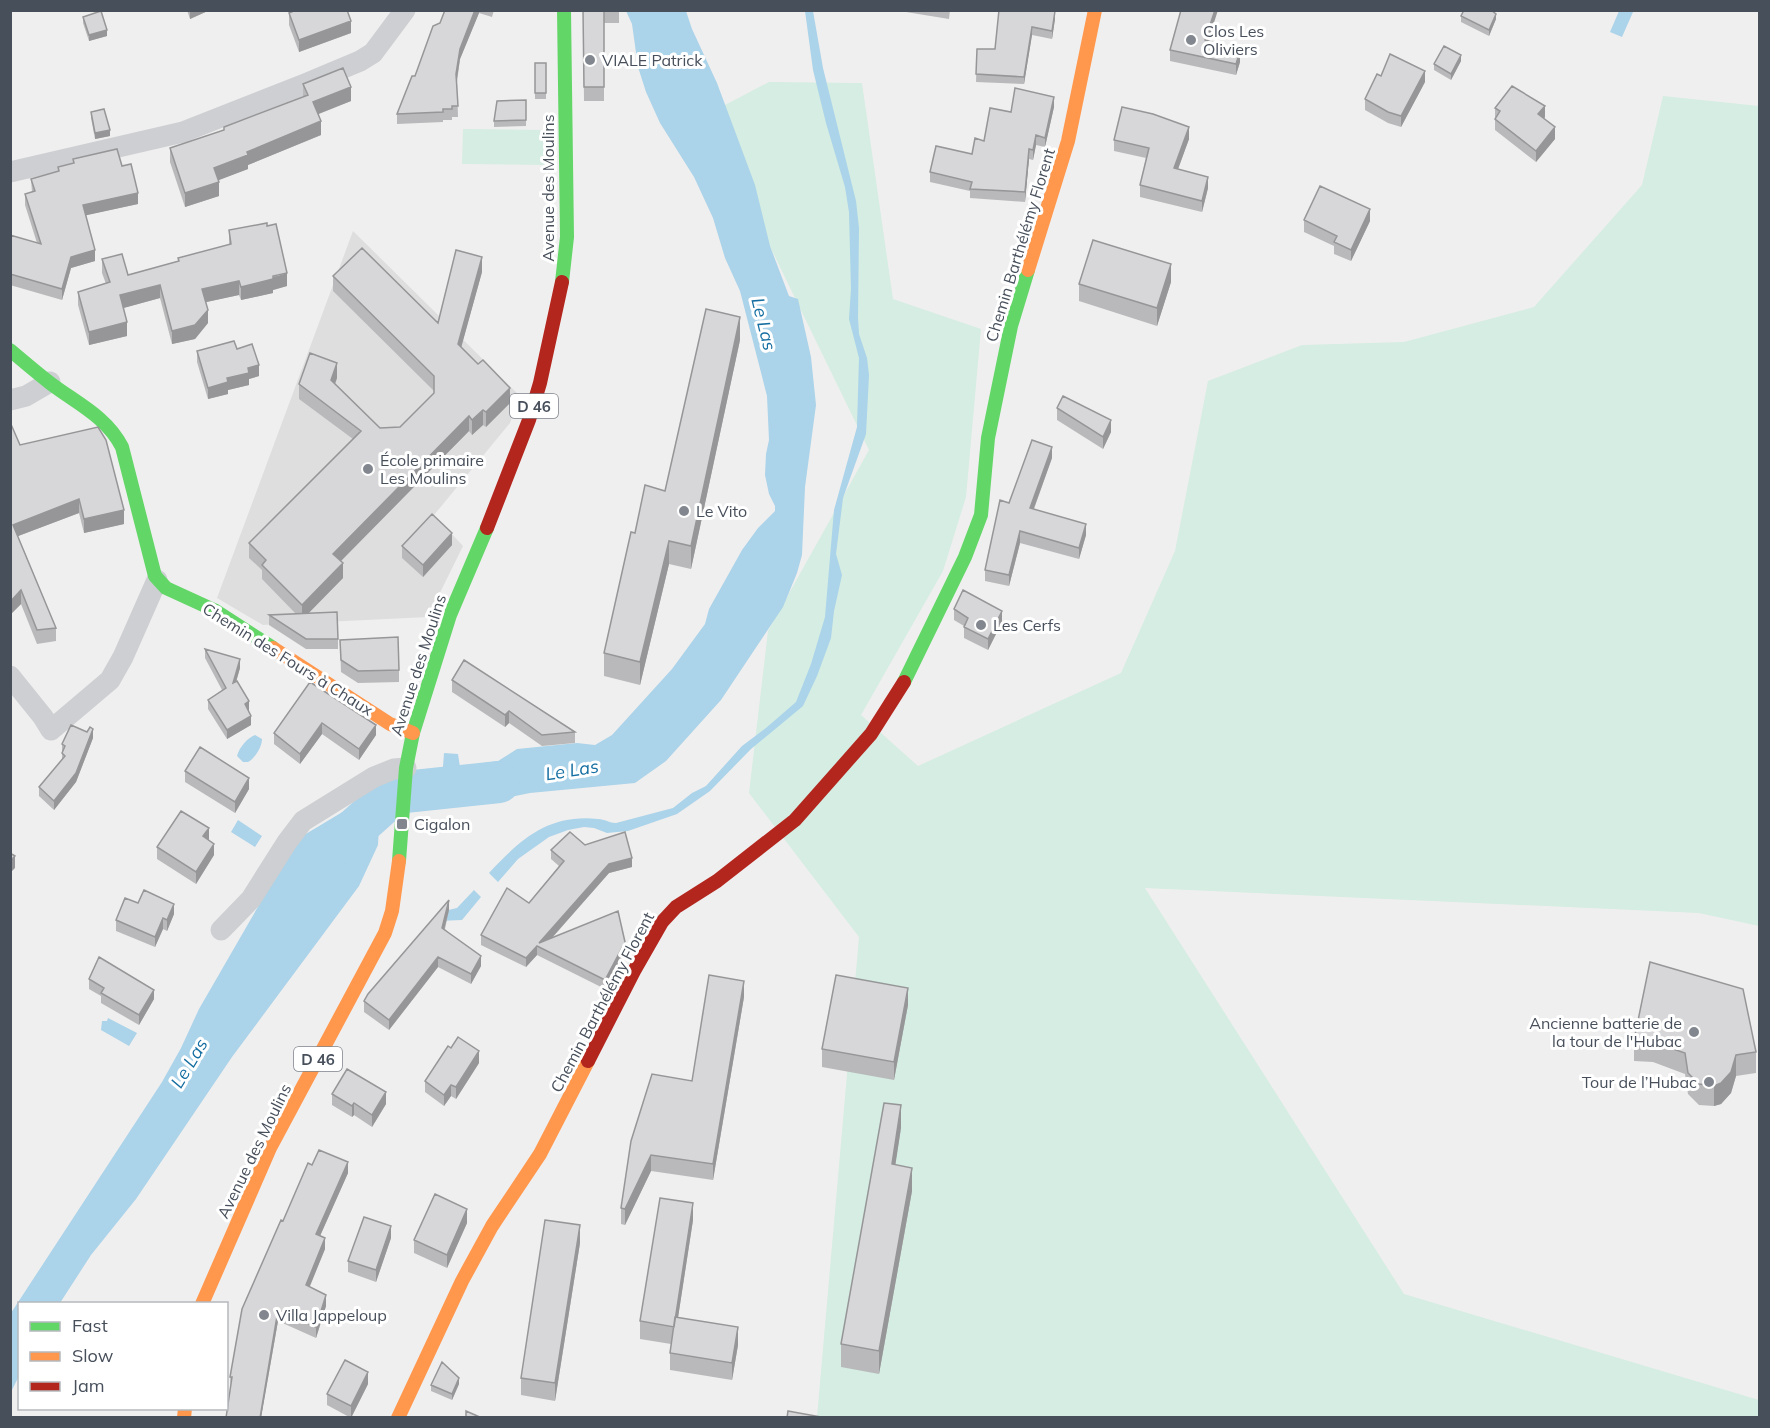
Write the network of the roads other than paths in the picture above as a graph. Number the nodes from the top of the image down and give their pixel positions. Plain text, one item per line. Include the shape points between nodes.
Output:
1 (405, 10) edge
2 (564, 10) edge
3 (1095, 10) edge
4 (10, 172) edge
5 (10, 350) edge
6 (50, 382) junction
7 (10, 400) edge
8 (157, 580) junction
9 (10, 676) edge
10 (413, 733) junction
11 (405, 775) junction
12 (221, 930) dead end
13 (203, 1302) edge
14 (398, 1418) edge

1 - 4 street via 373,52 305,84 183,132
2 - 10 street, Avenue des Moulins / D 46 via 567,237 559,294 526,431 450,615
3 - 14 street, Chemin Barthélémy Florent via 1068,141 1011,326 988,438 981,515 917,658 871,734 795,820 717,881 676,907 662,922 540,1154 462,1281
5 - 6 street
6 - 7 street
6 - 8 street via 117,436
8 - 9 street via 110,680 51,730
8 - 10 street, Chemin des Fours à Chaux via 172,592 214,610 390,724
10 - 11 street, Avenue des Moulins / D 46
11 - 12 street via 387,771 303,821 251,900
11 - 13 street, Avenue des Moulins / D 46 via 398,875 385,933 270,1148

